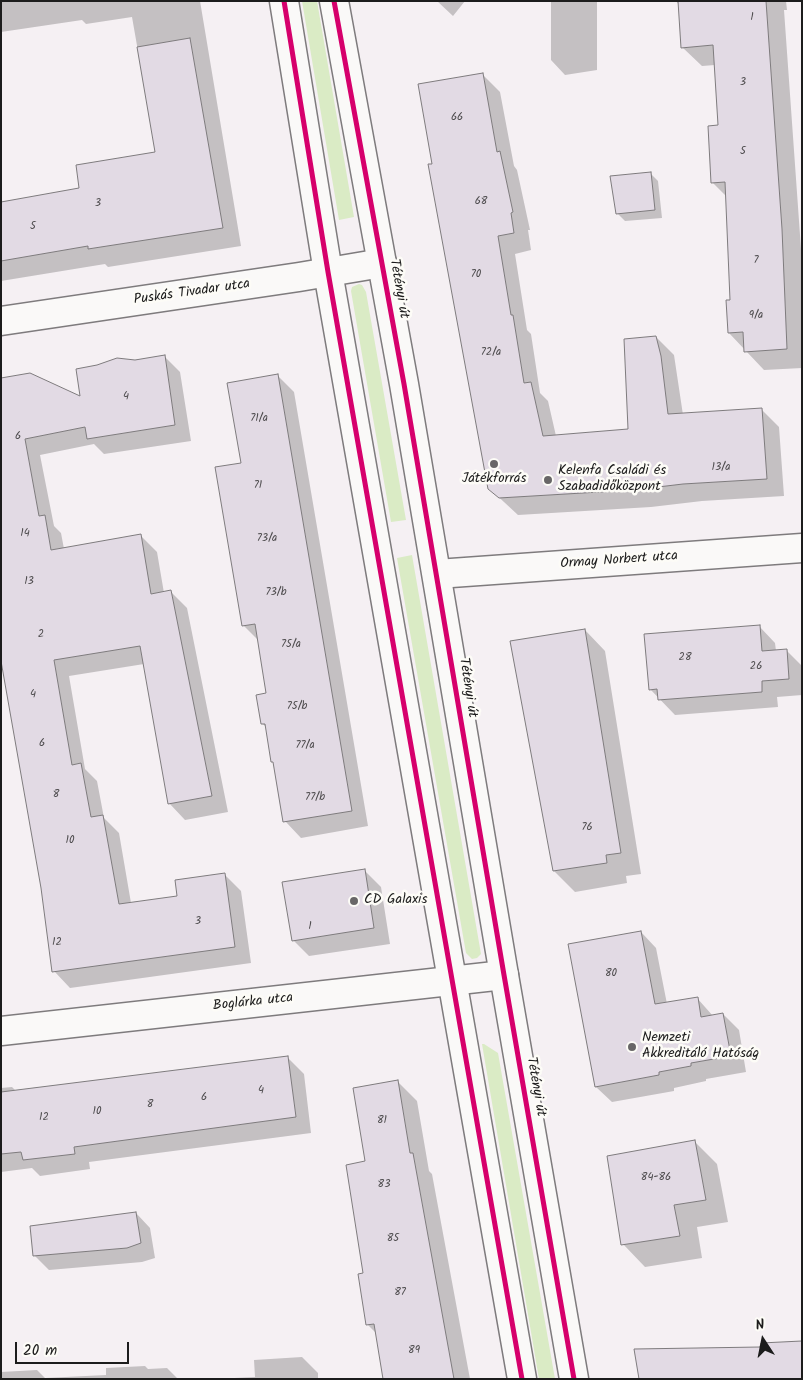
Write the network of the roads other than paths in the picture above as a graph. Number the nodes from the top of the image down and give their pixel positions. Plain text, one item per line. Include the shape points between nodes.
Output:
1 (284, 1) edge
2 (334, 1) edge
3 (382, 263) junction
4 (328, 272) junction
5 (1, 321) edge
6 (802, 548) edge
7 (437, 574) junction
8 (504, 975) junction
9 (451, 981) junction
10 (2, 1024) edge
11 (522, 1379) edge
12 (574, 1379) edge

1 - 4 street
2 - 3 street, Tétényi út
3 - 4 street, Puskás Tivadar utca
3 - 7 street, Tétényi út
4 - 5 street, Puskás Tivadar utca
4 - 9 street
6 - 7 street, Ormay Norbert utca
7 - 8 street, Tétényi út
8 - 9 street, Boglárka utca
8 - 12 street, Tétényi út
9 - 10 street, Boglárka utca
9 - 11 street

